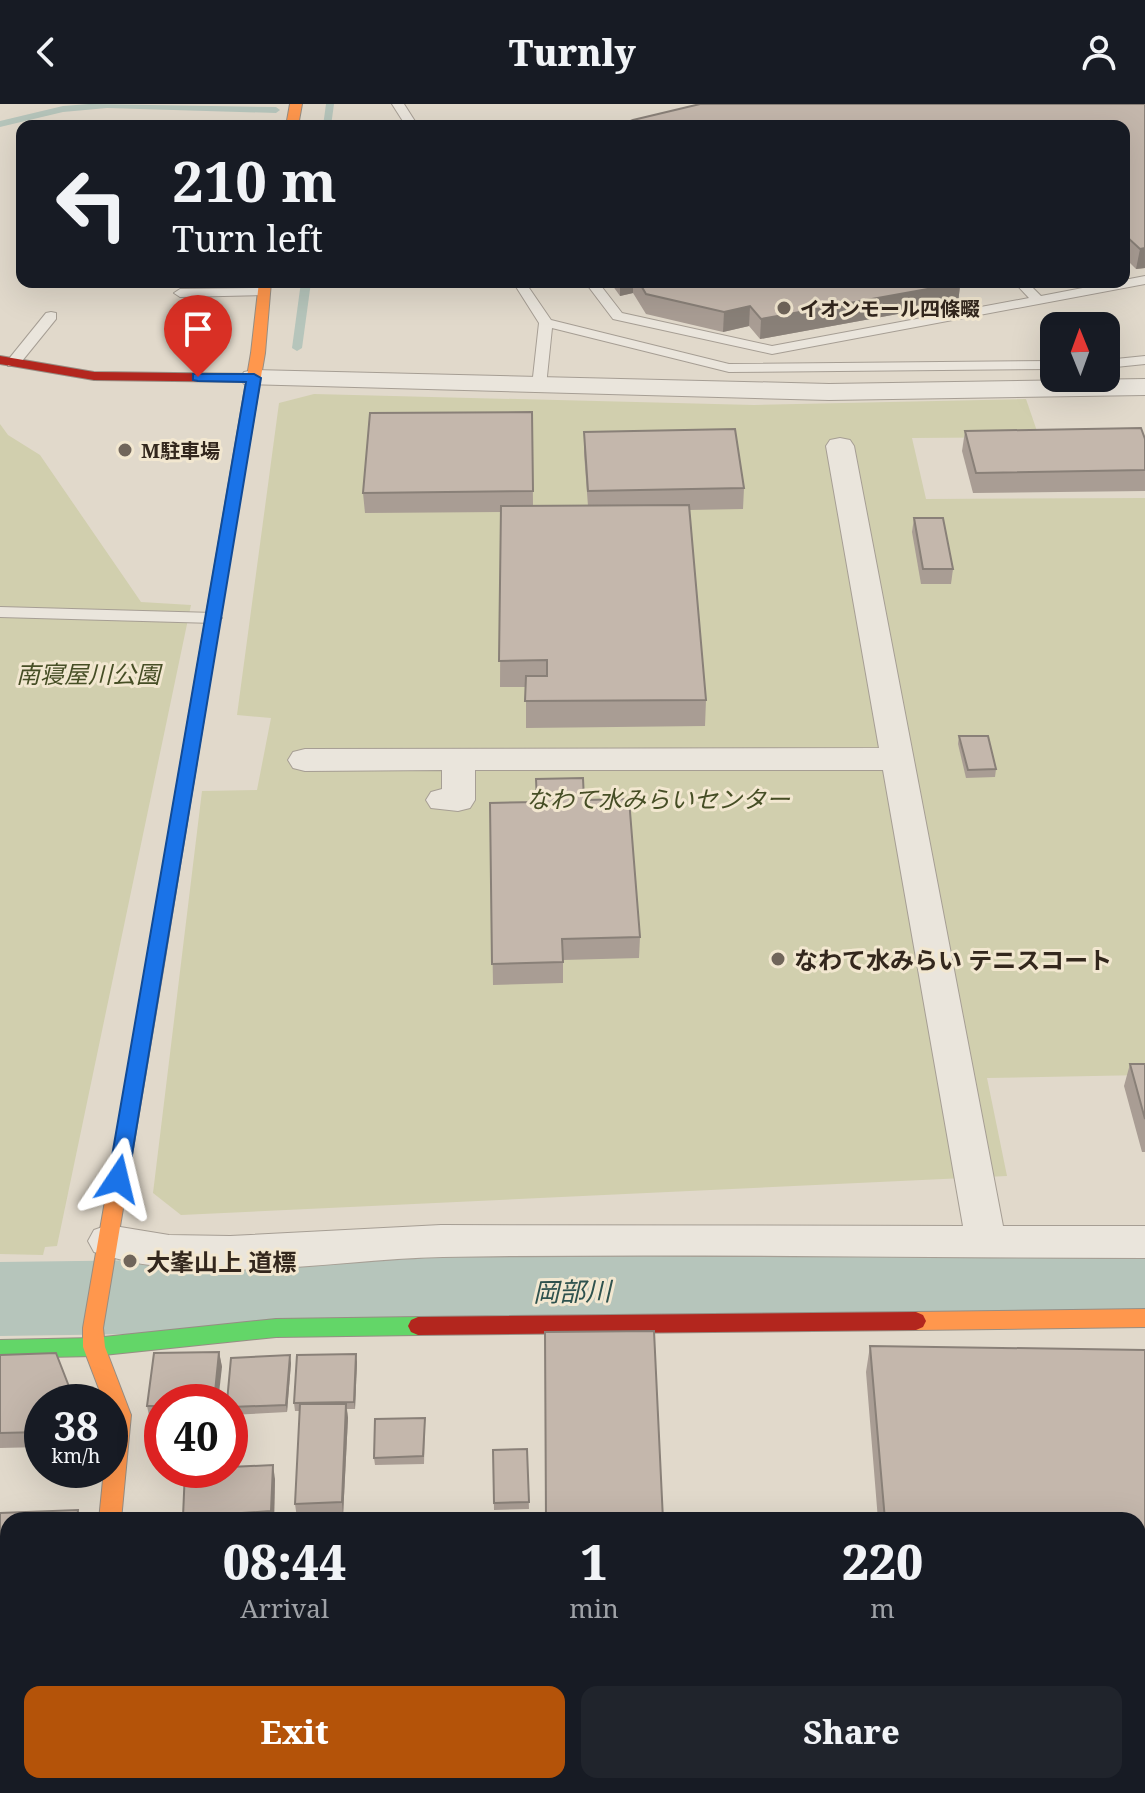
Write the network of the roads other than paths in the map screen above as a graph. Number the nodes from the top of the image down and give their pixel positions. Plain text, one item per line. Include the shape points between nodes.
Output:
1 (250, 288) edge
2 (264, 288) edge
3 (523, 288) edge
4 (596, 288) edge
5 (1026, 288) edge
6 (1102, 288) edge
7 (180, 293) dead end
8 (1038, 300) junction
9 (51, 316) dead end
10 (546, 323) junction
11 (1145, 360) edge
12 (6, 361) edge
13 (1120, 363) edge
14 (1040, 365) edge
15 (254, 378) junction
16 (539, 386) junction
17 (1145, 387) edge
18 (840, 446) dead end
19 (0, 612) edge
20 (214, 618) junction
21 (897, 759) junction
22 (305, 760) dead end
23 (459, 760) junction
24 (443, 800) dead end
25 (1145, 1242) edge
26 (986, 1243) junction
27 (105, 1255) junction
28 (1145, 1318) edge
29 (94, 1347) junction
30 (0, 1349) edge
31 (111, 1512) edge

1 - 7 lane
2 - 15 street
3 - 10 lane
4 - 8 lane via 618,316 772,350
5 - 8 lane
6 - 8 lane
9 - 12 lane
10 - 14 lane via 729,368
10 - 16 lane
11 - 13 lane
12 - 15 street via 95,374
15 - 16 street
15 - 20 street
16 - 17 street via 829,392
18 - 21 street
19 - 20 lane
20 - 27 street
21 - 23 street
21 - 26 street
22 - 23 street
23 - 24 street via 458,800
25 - 26 street
26 - 27 street via 441,1241
27 - 29 street
28 - 29 street via 276,1328
29 - 30 street
29 - 31 street via 120,1415

